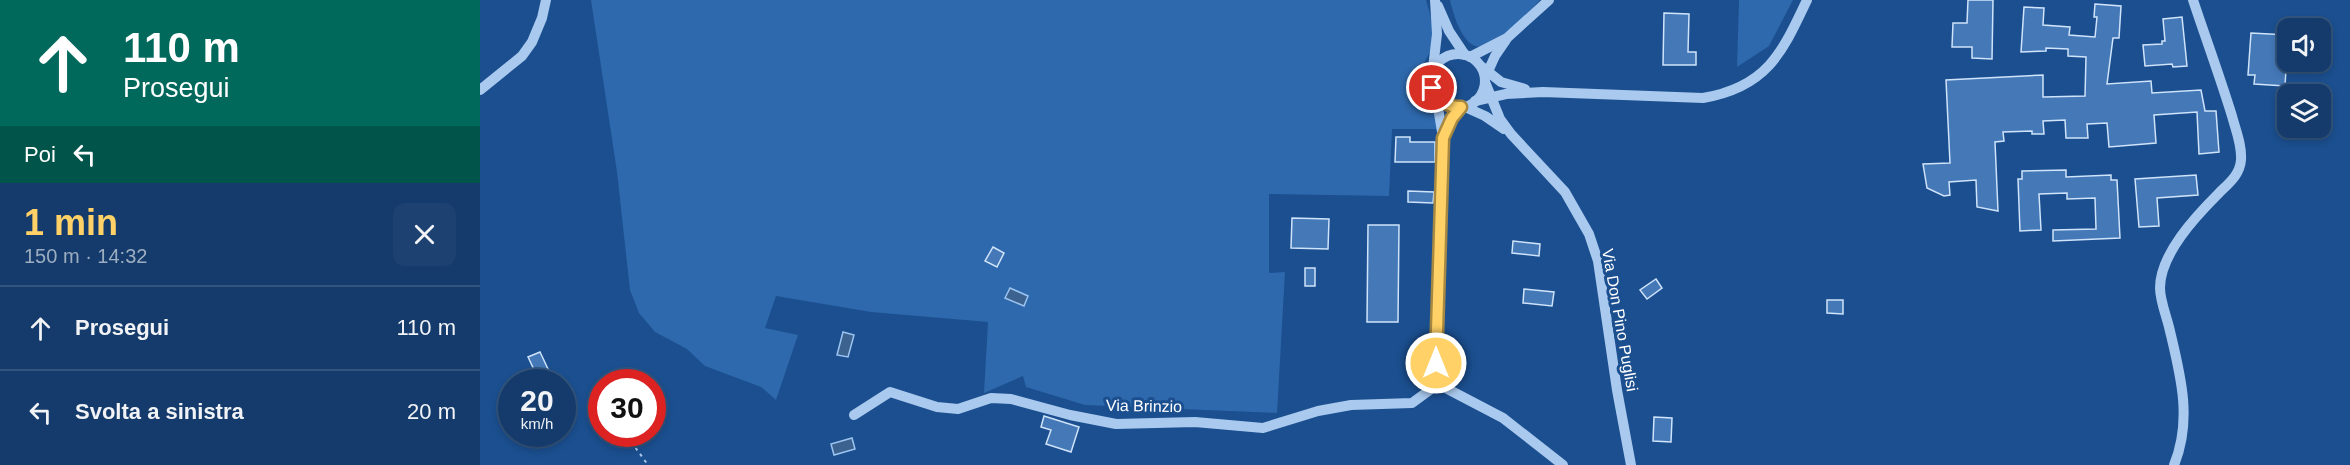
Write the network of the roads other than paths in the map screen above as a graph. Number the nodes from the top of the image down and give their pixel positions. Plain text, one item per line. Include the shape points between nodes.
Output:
1 (546, 0) edge
2 (1549, 0) edge
3 (1807, 0) edge
4 (2193, 0) edge
5 (1506, 38) junction
6 (1468, 56) junction
7 (1495, 56) junction
8 (1433, 72) junction
9 (1485, 75) junction
10 (1501, 82) junction
11 (480, 90) edge
12 (1543, 92) junction
13 (1436, 95) junction
14 (1490, 97) junction
15 (1467, 105) junction
16 (1511, 134) junction
17 (1443, 138) junction
18 (1438, 384) junction
19 (854, 416) dead end
20 (1563, 465) edge
21 (1631, 465) edge
22 (2174, 465) edge

1 - 11 street via 532,42 522,56
2 - 5 street
3 - 12 street via 1787,43 1773,62 1758,77 1720,95 1703,98
4 - 22 street via 2232,116 2241,147 2241,163 2234,178 2173,247 2164,266 2160,288 2177,360 2185,426
5 - 6 street
5 - 7 street
6 - 8 street via 1449,55
6 - 8 street via 1449,30 1435,0
6 - 9 street
7 - 9 street
7 - 10 street
8 - 13 street via 1431,80
9 - 10 street
9 - 14 street
9 - 15 street via 1480,96
10 - 12 street
12 - 14 street
13 - 15 street via 1447,105
13 - 17 street
14 - 15 street
14 - 16 street
15 - 16 street
15 - 17 street via 1452,118
16 - 21 street, Via Don Pino Puglisi via 1565,192 1589,234 1598,261
17 - 18 street
18 - 19 street, Via Brinzio via 1412,403 1340,407 1263,428 1195,422 1116,424 1011,399 991,398 958,409 937,407 890,392
18 - 20 street via 1503,418

